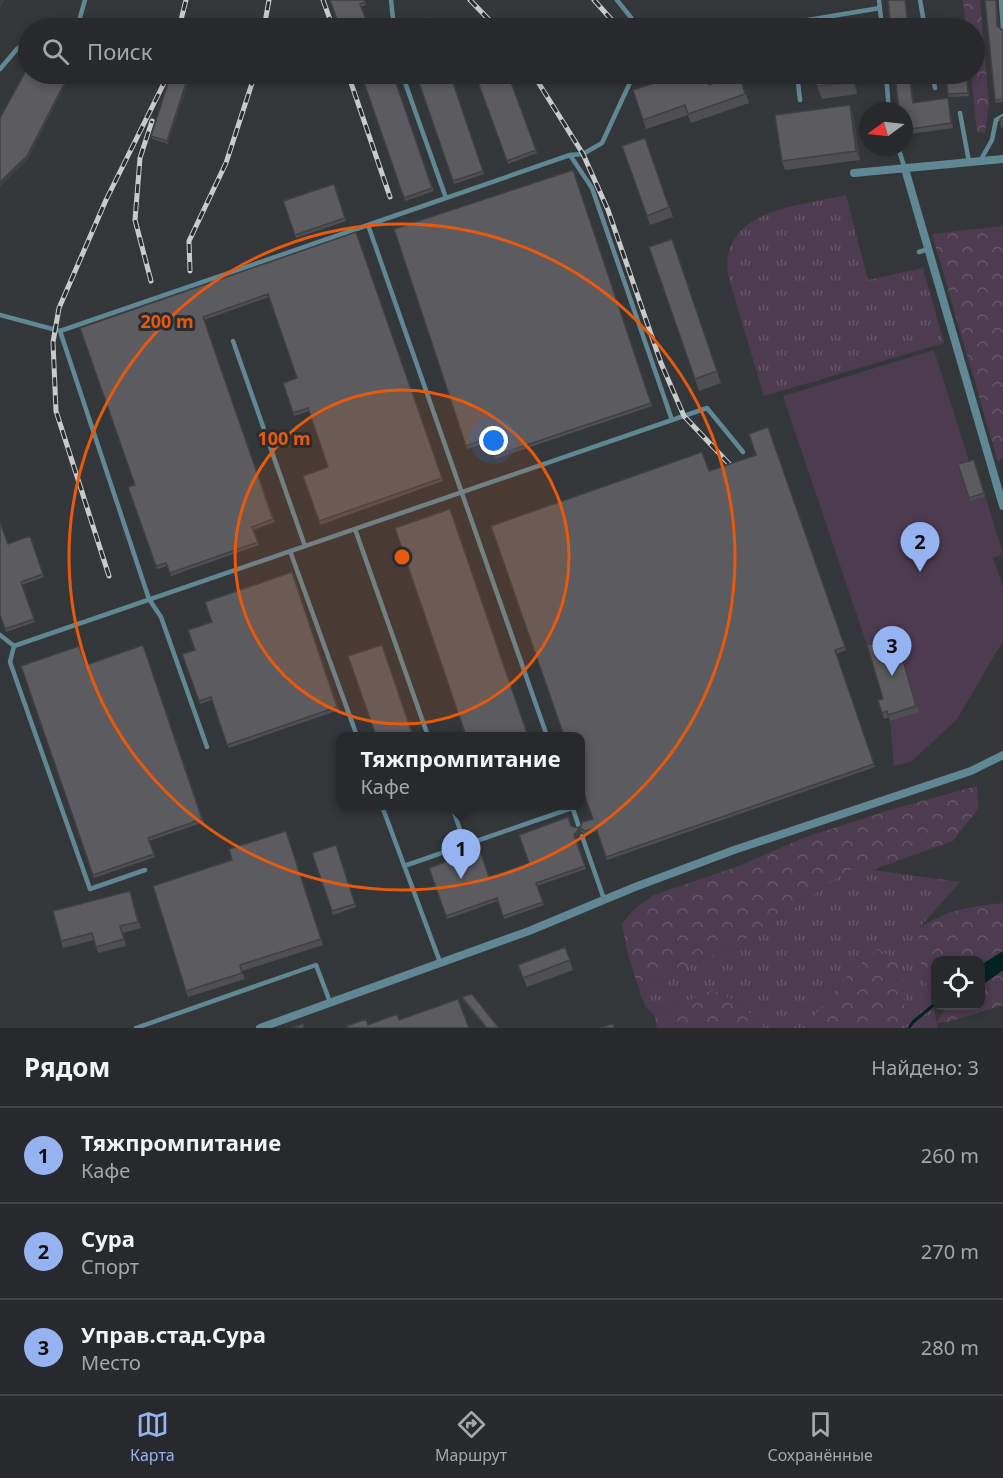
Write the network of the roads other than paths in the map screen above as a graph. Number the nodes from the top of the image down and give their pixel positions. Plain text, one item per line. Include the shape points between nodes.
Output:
1 (85, 0) edge
2 (391, 0) edge
3 (617, 0) edge
4 (879, 0) edge
5 (920, 0) edge
6 (1000, 0) edge
7 (880, 8) junction
8 (80, 18) edge
9 (393, 18) edge
10 (631, 18) edge
11 (816, 18) edge
12 (881, 18) edge
13 (923, 18) edge
14 (1003, 29) edge
15 (18, 48) edge
16 (0, 69) edge
17 (406, 84) edge
18 (629, 84) edge
19 (798, 84) edge
20 (887, 84) edge
21 (933, 84) edge
22 (934, 88) dead end
23 (800, 100) dead end
24 (888, 102) edge
25 (960, 113) dead end
26 (1003, 116) edge
27 (570, 155) junction
28 (901, 156) edge
29 (1003, 159) edge
30 (980, 161) junction
31 (969, 162) junction
32 (905, 169) junction
33 (854, 173) dead end
34 (446, 198) junction
35 (368, 225) junction
36 (928, 249) junction
37 (919, 252) dead end
38 (0, 315) edge
39 (60, 332) junction
40 (233, 341) dead end
41 (672, 420) junction
42 (742, 452) dead end
43 (462, 492) junction
44 (1003, 506) edge
45 (355, 529) junction
46 (305, 546) junction
47 (290, 551) junction
48 (149, 599) junction
49 (0, 635) edge
50 (14, 646) junction
51 (356, 732) edge
52 (427, 732) edge
53 (547, 732) edge
54 (207, 747) dead end
55 (1003, 755) edge
56 (383, 810) edge
57 (453, 810) edge
58 (564, 810) edge
59 (573, 810) edge
60 (579, 827) edge
61 (582, 836) dead end
62 (465, 845) junction
63 (404, 866) junction
64 (145, 870) dead end
65 (604, 899) junction
66 (440, 962) junction
67 (330, 1002) junction
68 (136, 1028) edge
69 (260, 1028) edge

1 - 8 lane
2 - 9 lane
3 - 10 lane
4 - 7 lane
5 - 13 lane
6 - 14 lane
7 - 11 lane
7 - 12 lane
15 - 16 lane
17 - 34 lane
18 - 27 lane via 602,143 583,154
19 - 23 lane
20 - 24 lane
21 - 22 lane
25 - 31 lane
26 - 30 lane via 996,120 992,140
27 - 34 lane
27 - 41 lane via 592,188
28 - 32 lane
29 - 30 street
30 - 31 street
31 - 32 street
32 - 33 street
32 - 36 street
34 - 35 lane
35 - 39 lane
35 - 43 lane
36 - 37 lane
36 - 44 street
38 - 39 lane
39 - 48 lane
40 - 46 lane
41 - 42 lane via 707,408
41 - 43 lane
43 - 45 lane
43 - 53 lane
45 - 46 lane
45 - 52 lane
46 - 47 lane
47 - 48 lane
47 - 51 lane
48 - 50 lane
48 - 54 lane via 161,617
49 - 50 lane
50 - 64 lane via 10,662 90,889
55 - 65 street via 971,771 734,850
56 - 63 lane
57 - 62 lane
58 - 62 lane
59 - 60 lane
61 - 65 lane
62 - 63 lane
63 - 66 lane
65 - 66 street
66 - 67 street
67 - 68 lane via 316,965
67 - 69 street

